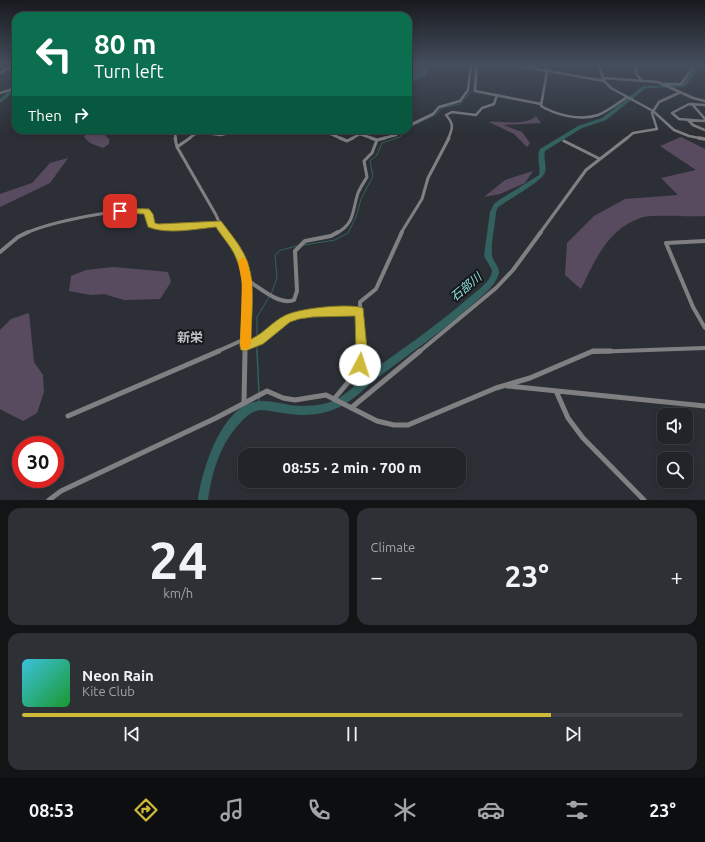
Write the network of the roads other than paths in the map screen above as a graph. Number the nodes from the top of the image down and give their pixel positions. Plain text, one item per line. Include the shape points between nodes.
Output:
1 (468, 87) edge
2 (475, 87) edge
3 (544, 87) edge
4 (610, 87) edge
5 (671, 87) edge
6 (12, 89) edge
7 (680, 92) junction
8 (0, 93) edge
9 (497, 95) junction
10 (627, 97) junction
11 (705, 101) edge
12 (541, 104) junction
13 (692, 104) junction
14 (705, 105) edge
15 (653, 111) junction
16 (688, 120) junction
17 (705, 120) edge
18 (412, 124) edge
19 (705, 130) edge
20 (175, 134) edge
21 (194, 134) edge
22 (213, 134) edge
23 (225, 134) edge
24 (332, 134) edge
25 (360, 134) edge
26 (360, 134) edge
27 (397, 134) edge
28 (705, 139) edge
29 (377, 140) junction
30 (564, 141) dead end
31 (177, 147) junction
32 (600, 159) junction
33 (218, 223) junction
34 (705, 241) edge
35 (0, 252) edge
36 (247, 280) junction
37 (360, 311) junction
38 (705, 328) edge
39 (245, 339) junction
40 (245, 346) junction
41 (705, 348) edge
42 (504, 386) junction
43 (556, 391) junction
44 (334, 398) junction
45 (244, 402) junction
46 (705, 406) edge
47 (351, 408) junction
48 (68, 416) dead end
49 (49, 500) edge
50 (644, 500) edge

1 - 18 street via 460,101 439,107 433,114
2 - 9 street via 475,91
3 - 12 street
4 - 10 street
5 - 7 street
6 - 8 street
7 - 11 street
7 - 15 street via 659,102
9 - 12 street
9 - 37 street via 494,104 482,108 476,115 452,112 446,115 453,128 428,178 422,199 396,242 376,289 361,300
10 - 12 street via 599,114 575,117 553,113 541,107
10 - 15 street
13 - 14 street
13 - 16 street via 672,113 679,119
13 - 17 street
15 - 28 street via 674,130
15 - 32 street via 652,117 657,129 633,133
16 - 17 street
16 - 19 street
20 - 31 street
21 - 31 street
22 - 23 street
24 - 26 street via 351,140
25 - 29 street
27 - 29 street
29 - 36 street via 372,153 364,161 366,177 358,192 348,225 330,236 305,240 295,251 297,291 294,300 282,301
30 - 32 street
31 - 33 street
32 - 47 street via 580,176 513,270 496,288
33 - 35 street via 157,227 151,224 146,211 111,212 28,232
33 - 36 street via 242,258
34 - 38 street via 666,243 693,307
36 - 39 street
37 - 40 street via 313,312 298,315 287,319 259,341
37 - 44 street via 360,365 349,384
39 - 40 street
39 - 48 street
40 - 45 street
41 - 42 street via 593,351 530,378
42 - 43 street
42 - 47 street via 474,396 408,425 382,423
43 - 46 street
43 - 50 street via 568,418 583,438
44 - 45 street via 323,395 295,400 282,398 267,391
44 - 47 street
45 - 49 street via 216,418 61,491

